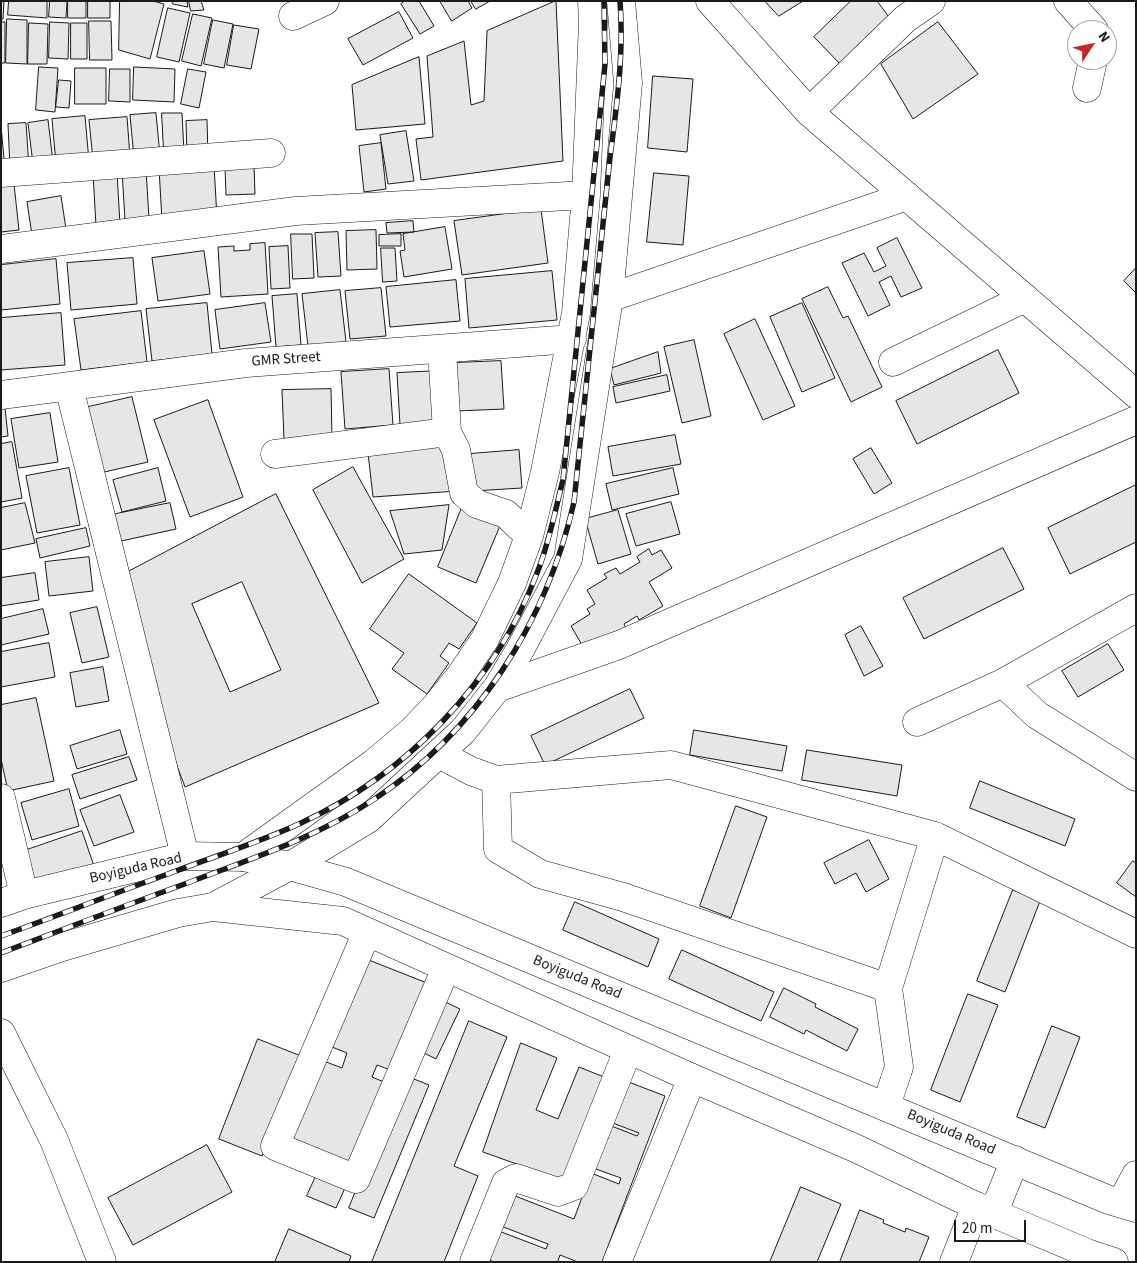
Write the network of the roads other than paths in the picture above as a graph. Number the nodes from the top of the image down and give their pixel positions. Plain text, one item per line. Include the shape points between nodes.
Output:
1 (325, 1) edge
2 (592, 1) edge
3 (621, 1) edge
4 (710, 1) edge
5 (931, 1) edge
6 (1068, 1) edge
7 (293, 16) dead end
8 (1085, 20) edge
9 (1091, 70) edge
10 (1087, 88) dead end
11 (809, 112) junction
12 (271, 153) dead end
13 (1, 173) edge
14 (586, 195) junction
15 (906, 196) junction
16 (1, 249) edge
17 (609, 298) junction
18 (1025, 298) junction
19 (572, 339) junction
20 (442, 349) junction
21 (893, 362) dead end
22 (70, 387) junction
23 (1136, 394) edge
24 (1, 395) edge
25 (1136, 420) edge
26 (447, 432) junction
27 (275, 454) dead end
28 (529, 536) junction
29 (1136, 608) edge
30 (1003, 683) junction
31 (498, 688) junction
32 (917, 722) dead end
33 (439, 754) junction
34 (1136, 777) edge
35 (496, 780) junction
36 (1, 798) edge
37 (935, 836) junction
38 (185, 856) junction
39 (243, 857) junction
40 (290, 866) junction
41 (12, 899) edge
42 (213, 907) junction
43 (367, 932) junction
44 (1136, 934) edge
45 (1, 968) edge
46 (446, 968) junction
47 (888, 988) junction
48 (1, 1033) edge
49 (628, 1050) junction
50 (692, 1078) junction
51 (886, 1106) junction
52 (1015, 1160) junction
53 (1136, 1175) edge
54 (1128, 1206) edge
55 (984, 1210) junction
56 (102, 1262) edge
57 (474, 1262) edge
58 (617, 1262) edge
59 (954, 1262) edge
60 (1113, 1262) edge

1 - 7 street
2 - 14 street via 594,21
3 - 17 street via 628,84
4 - 11 street
5 - 11 street via 905,19
6 - 8 street
9 - 10 street
11 - 15 street
12 - 13 street
14 - 16 street via 296,211
14 - 19 street
15 - 17 street
15 - 18 street
17 - 31 street via 568,559
18 - 21 street
18 - 23 street
19 - 20 street, GMR Street
19 - 28 street
20 - 22 street, GMR Street via 246,363
20 - 26 street
22 - 24 street, GMR Street
22 - 38 street
25 - 31 street via 619,644
26 - 27 street
26 - 28 street via 456,450 464,493 477,504 506,514
28 - 39 street via 512,583 485,639 435,707 374,763
29 - 30 street
30 - 32 street
30 - 34 street via 1038,715
31 - 33 street
33 - 35 street
33 - 40 street via 368,819
35 - 37 street via 671,765
35 - 47 street via 498,849 540,874 623,897
36 - 41 street
37 - 44 street
37 - 47 street
38 - 39 street, Boyiguda Road
38 - 41 street, Boyiguda Road
39 - 40 street, Boyiguda Road
40 - 42 street
40 - 51 street, Boyiguda Road via 346,882
42 - 43 street via 343,921
42 - 45 street via 178,913
43 - 46 street
43 - 46 street via 275,1146 356,1179
46 - 49 street
47 - 51 street via 899,1068
48 - 56 street via 54,1140
49 - 50 street
49 - 57 street via 574,1186 558,1192 516,1178 506,1183
50 - 55 street via 856,1148
50 - 58 street
51 - 52 street, Boyiguda Road
52 - 54 street, Boyiguda Road
52 - 55 street
53 - 54 street
55 - 59 street
55 - 60 street

